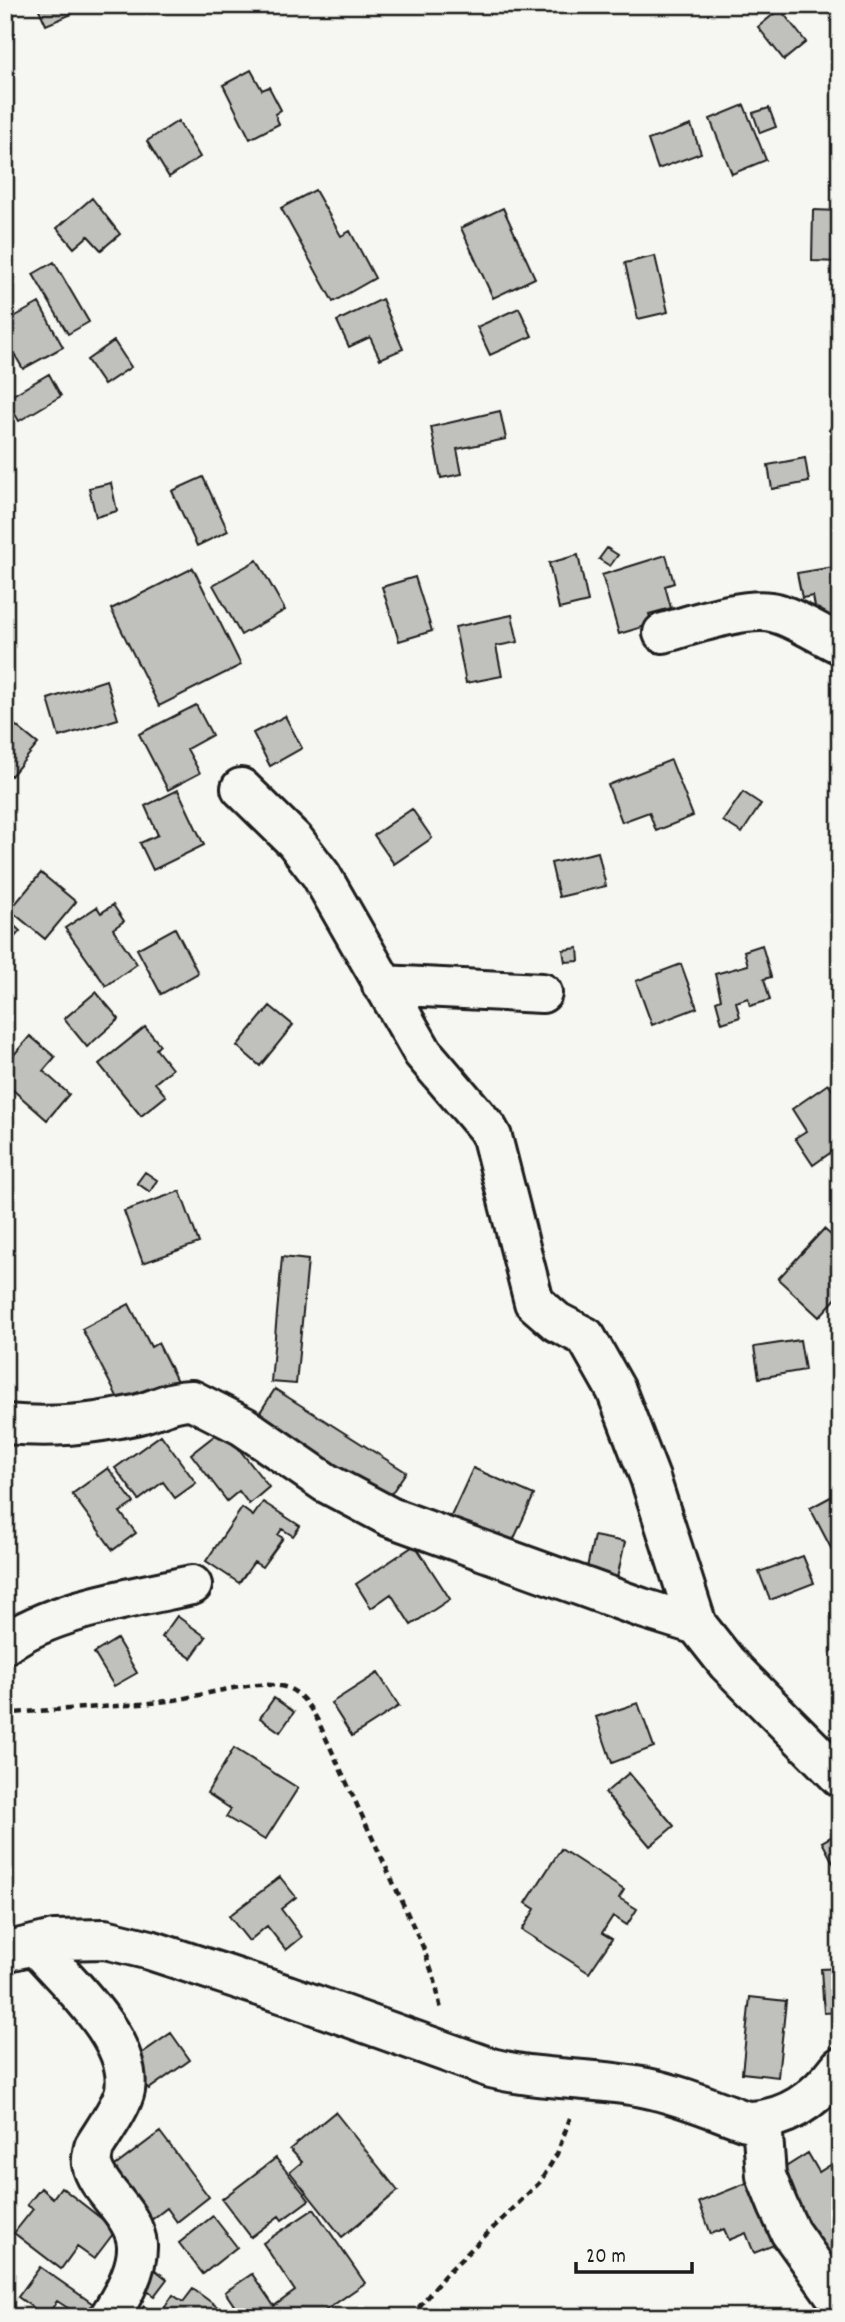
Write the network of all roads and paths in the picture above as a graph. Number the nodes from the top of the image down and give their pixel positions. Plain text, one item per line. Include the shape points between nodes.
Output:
1 (663, 633) dead end
2 (840, 644) edge
3 (242, 788) dead end
4 (382, 985) junction
5 (542, 993) dead end
6 (5, 1424) edge
7 (192, 1585) dead end
8 (697, 1625) junction
9 (5, 1644) edge
10 (5, 1714) edge
11 (840, 1777) edge
12 (21, 1949) edge
13 (444, 2053) junction
14 (840, 2067) edge
15 (580, 2078) junction
16 (762, 2121) junction
17 (840, 2302) edge
18 (109, 2317) edge
19 (411, 2317) edge

1 - 2 street via 767,611
3 - 4 street via 295,841 320,875
4 - 5 street
4 - 8 street via 423,1053 492,1137 534,1302 557,1322 586,1337 616,1390
6 - 8 street via 79,1425 192,1401 243,1426 326,1483 390,1517
7 - 9 street via 69,1614
8 - 11 street via 727,1664
10 - 13 path via 167,1701 256,1685 278,1685 298,1694 318,1721 423,1947 439,2002
12 - 13 street via 66,1938 96,1938 150,1950
12 - 18 street via 106,2026 126,2070 123,2096 92,2157 95,2172 132,2228 137,2246 132,2273
13 - 15 street via 512,2073
14 - 16 street via 810,2100
15 - 16 street via 648,2088 746,2121
15 - 19 path via 560,2145 540,2182 444,2276
16 - 17 street via 766,2176 778,2207 790,2232

